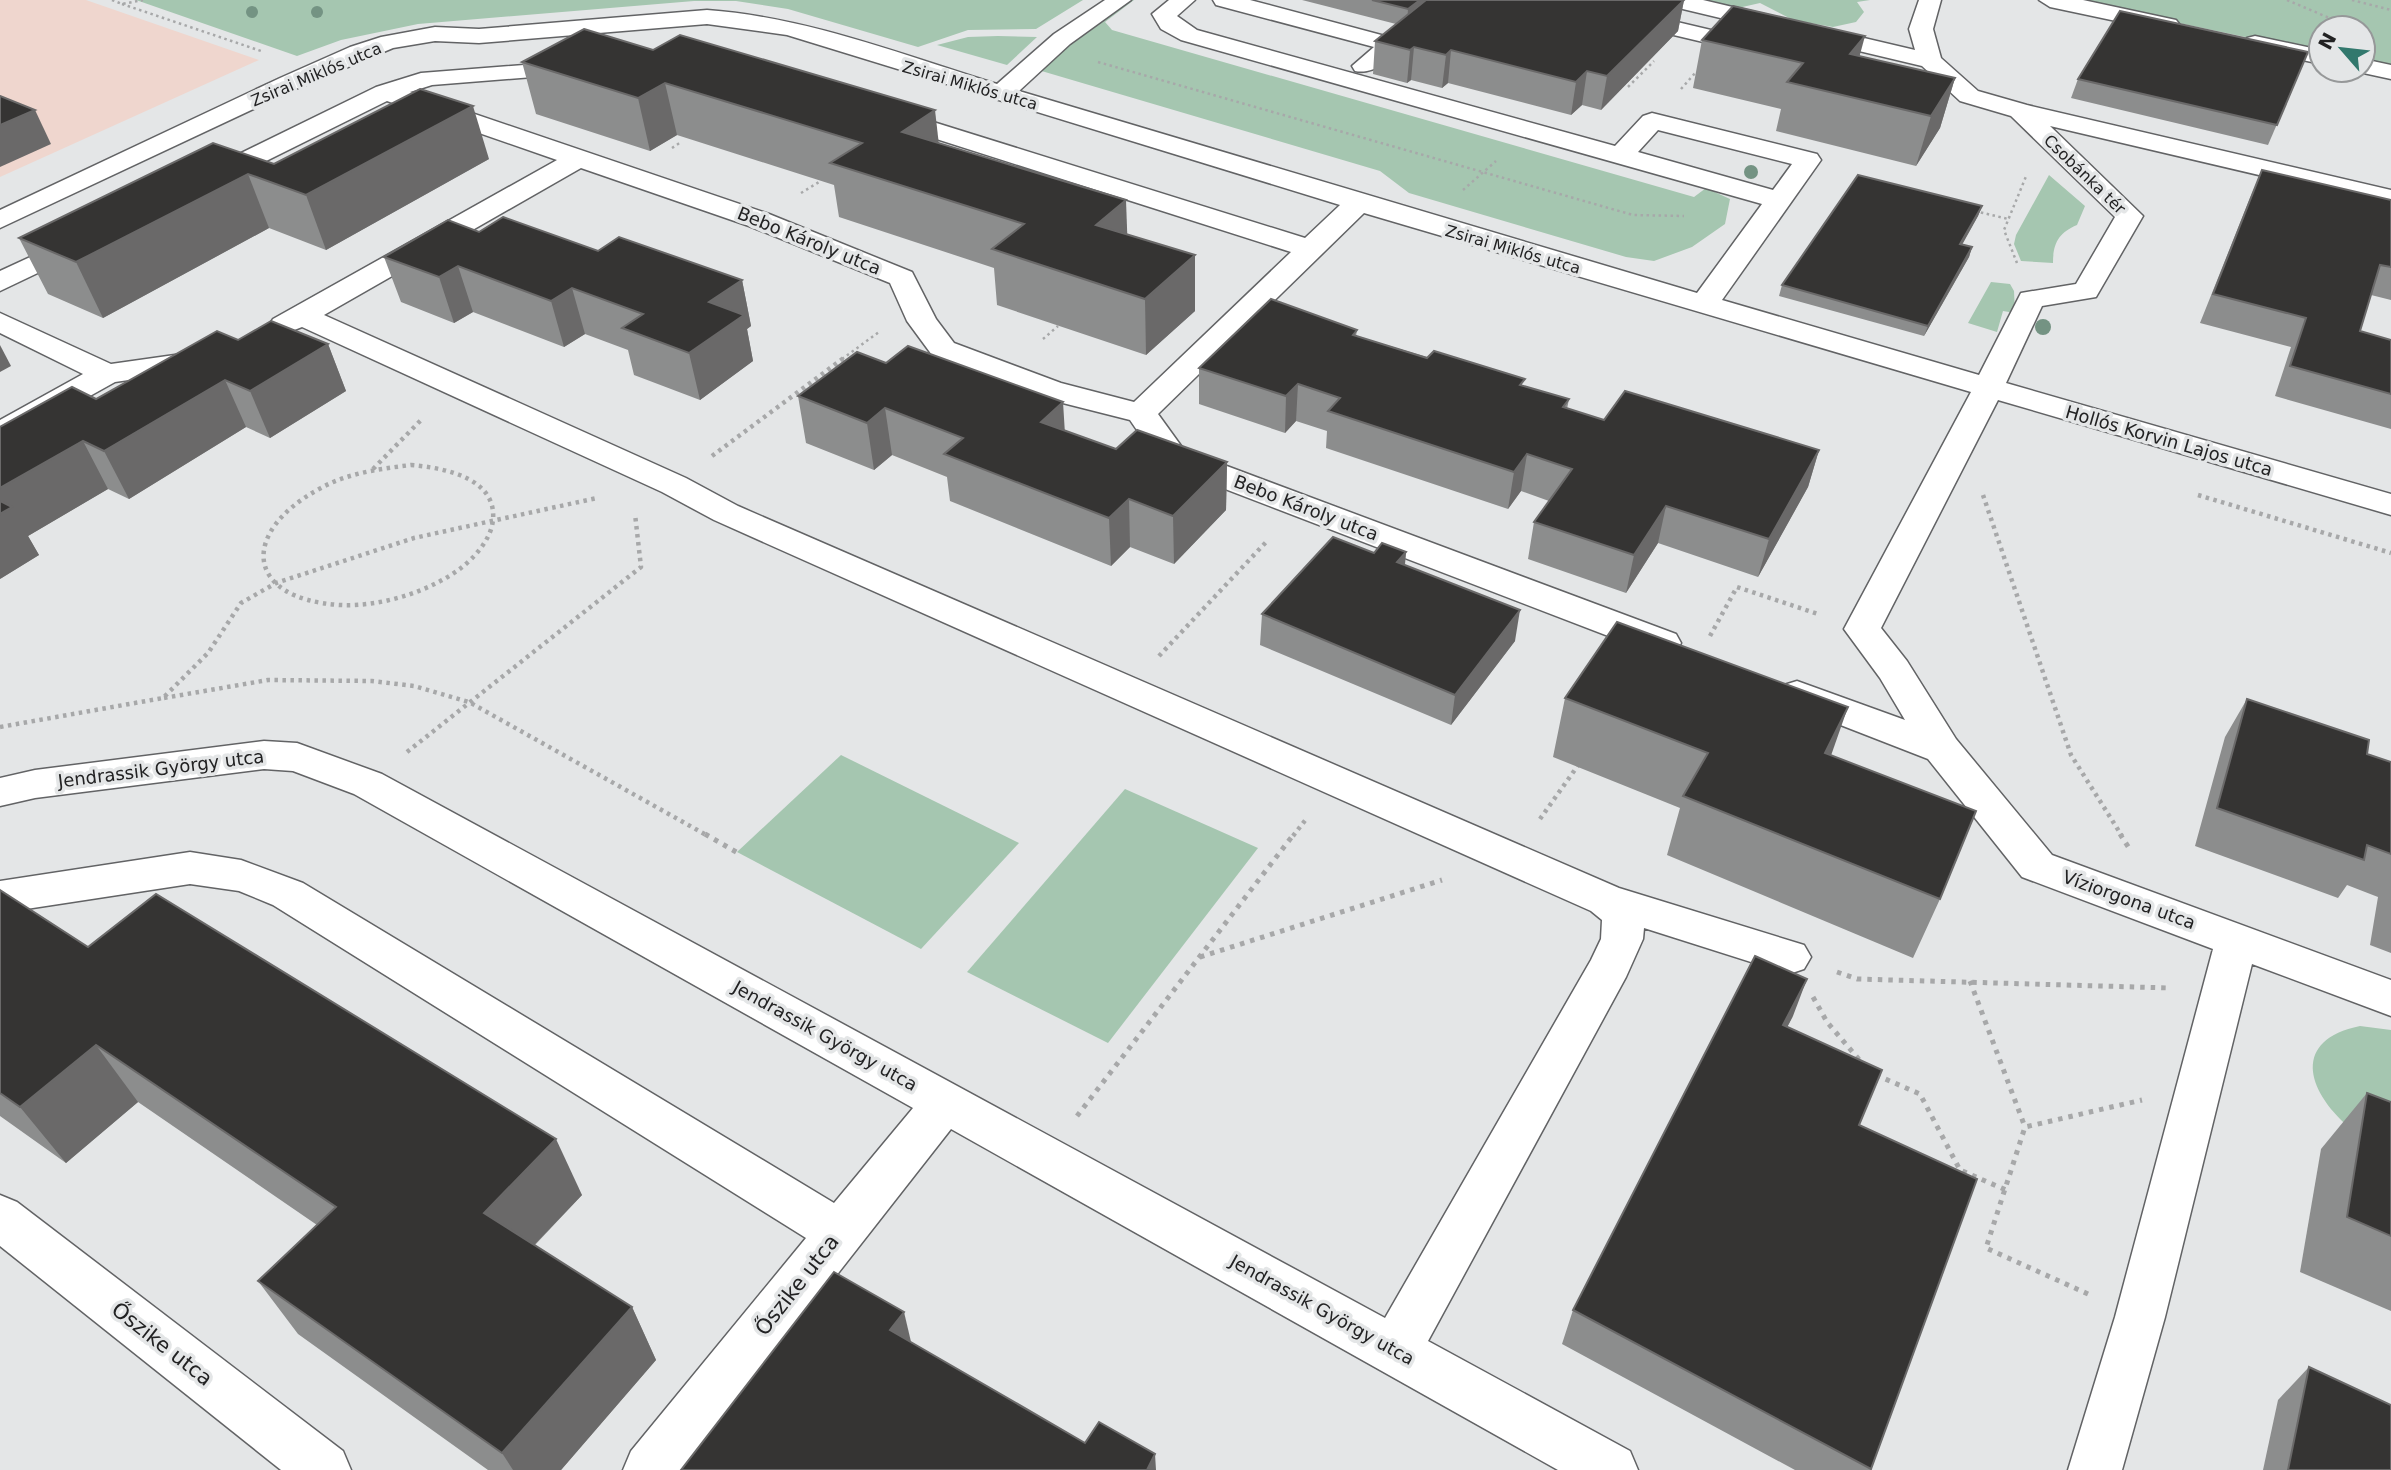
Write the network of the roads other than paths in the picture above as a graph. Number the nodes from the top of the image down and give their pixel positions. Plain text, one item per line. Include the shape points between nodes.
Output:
1 (1120, 0) edge
2 (1184, 0) edge
3 (1224, 0) edge
4 (1555, 0) edge
5 (1674, 0) edge
6 (1930, 0) edge
7 (2050, 0) edge
8 (2185, 28) edge
9 (2239, 40) edge
10 (1778, 52) edge
11 (2307, 54) edge
12 (1930, 61) junction
13 (605, 66) edge
14 (1348, 78) junction
15 (1921, 85) edge
16 (385, 92) junction
17 (1002, 93) junction
18 (1969, 96) junction
19 (859, 106) edge
20 (2020, 111) junction
21 (1619, 158) junction
22 (578, 159) junction
23 (186, 190) edge
24 (2391, 198) edge
25 (1779, 200) junction
26 (1359, 202) junction
27 (0, 219) edge
28 (99, 233) edge
29 (1310, 249) junction
30 (0, 282) edge
31 (1704, 304) junction
32 (302, 316) junction
33 (0, 322) edge
34 (107, 374) junction
35 (1948, 376) joint
36 (1986, 388) junction
37 (1141, 413) junction
38 (0, 433) edge
39 (2391, 505) edge
40 (1699, 657) edge
41 (1763, 681) edge
42 (1942, 749) junction
43 (0, 792) edge
44 (0, 897) edge
45 (1606, 900) junction
46 (2237, 939) junction
47 (1789, 957) road end
48 (2391, 998) edge
49 (945, 1102) junction
50 (0, 1217) edge
51 (839, 1232) junction
52 (1395, 1350) junction
53 (324, 1470) edge
54 (650, 1470) edge
55 (1611, 1470) edge
56 (2095, 1470) edge

1 - 17 street via 1062,39
2 - 14 street via 1164,14 1169,24 1189,35
3 - 14 street via 1392,45
4 - 10 street
5 - 12 street
6 - 12 street via 1921,29
7 - 8 street
9 - 11 street
12 - 18 street, Csobánka tér
13 - 16 street via 430,78
14 - 21 street
15 - 18 street
16 - 22 street, Bebo Károly utca
16 - 23 street
17 - 26 street, Zsirai Miklós utca
17 - 27 street, Zsirai Miklós utca via 791,29 725,18 479,36 435,34 358,52
18 - 20 street, Csobánka tér
19 - 29 street
20 - 24 street, Csobánka tér
20 - 36 street, Csobánka tér via 2129,216 2086,291 2031,299
21 - 25 street
21 - 25 street via 1653,121 1808,160
22 - 32 street
22 - 37 street, Bebo Károly utca via 759,219 902,278 943,349 1050,390
25 - 31 street
26 - 29 street
26 - 31 street, Zsirai Miklós utca
28 - 30 street
29 - 37 street
31 - 35 street, Zsirai Miklós utca
32 - 34 street via 204,360
32 - 45 street via 440,376 726,513
33 - 34 street
34 - 38 street
35 - 36 street, Hollós Korvin Lajos utca
36 - 39 street, Hollós Korvin Lajos utca
36 - 42 street, Víziorgona utca via 1862,629 1894,670
37 - 40 street, Bebo Károly utca via 1172,457
41 - 42 street
42 - 46 street, Víziorgona utca via 2037,866
43 - 49 street, Jendrassik György utca via 264,755 297,757 368,784
44 - 51 street via 190,868 251,876 288,894
45 - 47 street
45 - 52 street via 1623,914 1622,939 1611,965
46 - 48 street, Víziorgona utca
46 - 56 street via 2140,1317
49 - 51 street, Őszike utca
49 - 52 street, Jendrassik György utca
50 - 53 street, Őszike utca
51 - 54 street, Őszike utca
52 - 55 street, Jendrassik György utca

